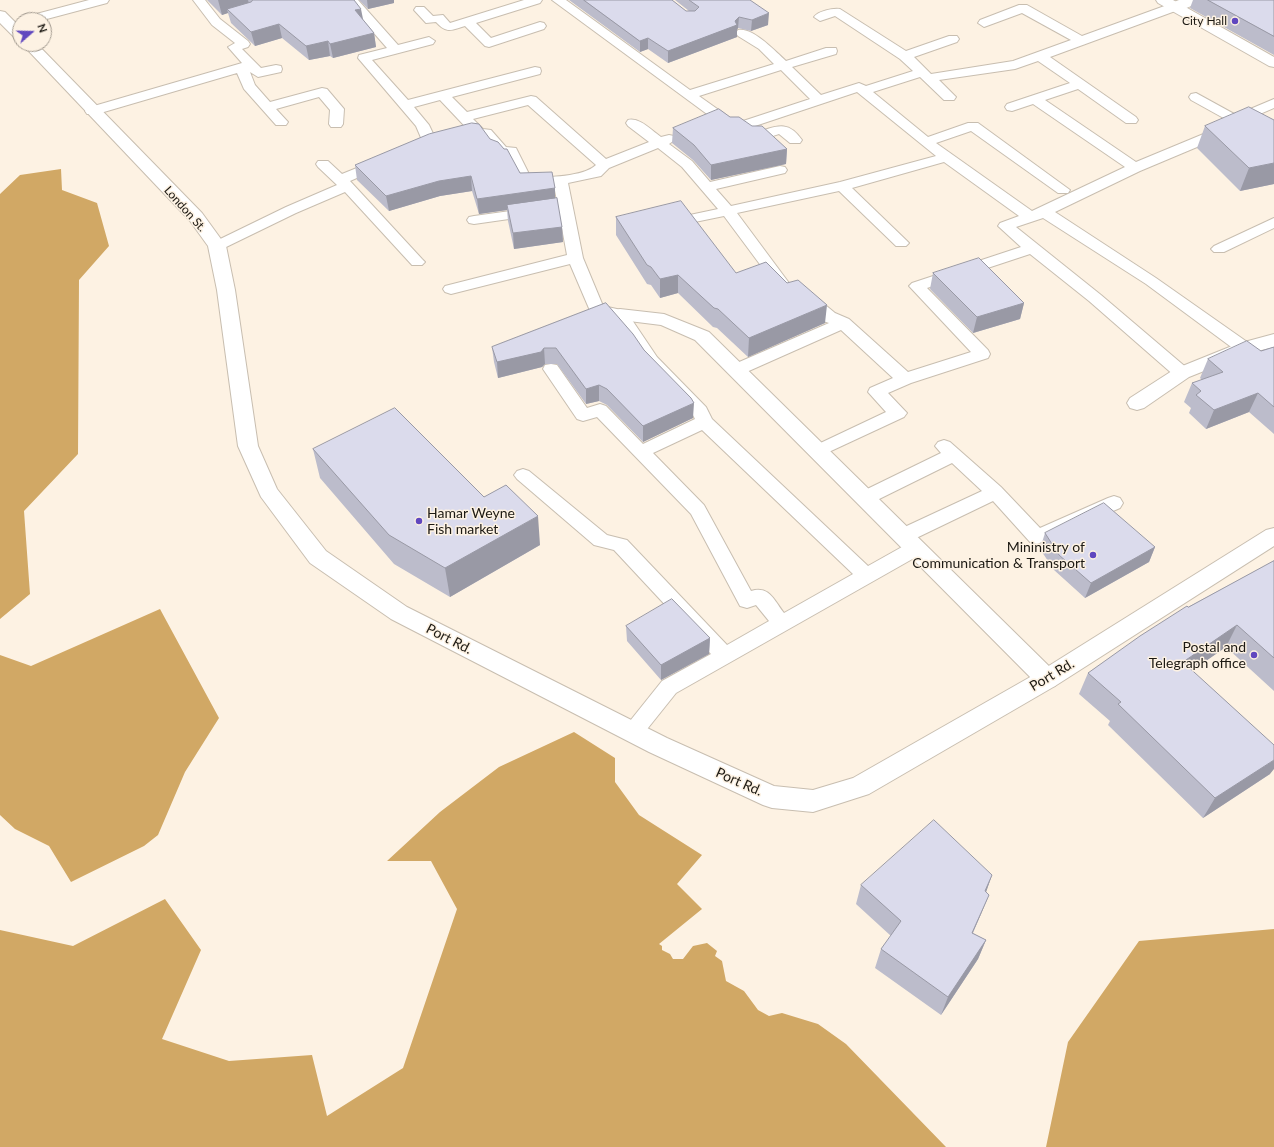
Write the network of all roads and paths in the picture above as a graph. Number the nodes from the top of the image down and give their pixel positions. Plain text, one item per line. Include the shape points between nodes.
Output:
1 (103, 0) edge
2 (199, 0) edge
3 (351, 0) edge
4 (536, 0) edge
5 (558, 0) edge
6 (1192, 0) edge
7 (1168, 3) edge
8 (420, 10) dead end
9 (0, 14) edge
10 (52, 14) edge
11 (820, 17) dead end
12 (230, 18) edge
13 (216, 22) junction
14 (468, 22) junction
15 (12, 23) edge
16 (984, 23) dead end
17 (540, 26) dead end
18 (742, 33) dead end
19 (953, 38) dead end
20 (1082, 40) junction
21 (429, 41) dead end
22 (395, 50) junction
23 (831, 51) dead end
24 (37, 52) edge
25 (905, 56) junction
26 (1040, 56) junction
27 (1274, 63) edge
28 (246, 66) junction
29 (783, 66) junction
30 (276, 69) dead end
31 (535, 71) dead end
32 (926, 75) junction
33 (1080, 84) junction
34 (863, 90) junction
35 (690, 94) junction
36 (444, 96) junction
37 (949, 97) dead end
38 (1196, 97) dead end
39 (819, 100) junction
40 (1036, 100) junction
41 (1274, 103) edge
42 (405, 105) junction
43 (267, 106) junction
44 (1012, 107) dead end
45 (92, 111) junction
46 (463, 116) junction
47 (721, 116) junction
48 (1131, 120) dead end
49 (1238, 121) junction
50 (281, 122) dead end
51 (632, 122) dead end
52 (707, 122) edge
53 (336, 124) dead end
54 (741, 126) junction
55 (680, 134) edge
56 (795, 140) dead end
57 (660, 142) junction
58 (926, 142) junction
59 (1274, 142) edge
60 (402, 154) edge
61 (946, 157) junction
62 (389, 159) edge
63 (322, 164) dead end
64 (604, 165) junction
65 (1135, 168) junction
66 (780, 170) dead end
67 (560, 180) junction
68 (344, 183) junction
69 (842, 186) junction
70 (706, 187) junction
71 (1063, 190) dead end
72 (566, 207) junction
73 (728, 211) junction
74 (1037, 214) junction
75 (690, 219) edge
76 (474, 220) dead end
77 (1274, 222) edge
78 (901, 243) dead end
79 (216, 246) junction
80 (1032, 248) junction
81 (1219, 249) dead end
82 (575, 258) junction
83 (417, 262) dead end
84 (451, 289) dead end
85 (620, 315) junction
86 (843, 323) junction
87 (1274, 340) edge
88 (1244, 348) junction
89 (551, 369) dead end
90 (736, 370) junction
91 (1182, 373) junction
92 (905, 379) junction
93 (1137, 403) dead end
94 (704, 422) junction
95 (248, 446) joint
96 (818, 451) junction
97 (641, 452) junction
98 (523, 475) dead end
99 (995, 492) junction
100 (865, 498) junction
101 (1114, 503) dead end
102 (1274, 536) edge
103 (909, 542) junction
104 (867, 576) junction
105 (782, 624) junction
106 (724, 656) junction
107 (1047, 679) junction
108 (633, 732) junction

1 - 10 lane
2 - 13 lane
3 - 22 lane
4 - 14 lane
5 - 35 lane
6 - 7 main road
7 - 20 lane
7 - 27 main road
8 - 14 lane via 430,20 439,18 446,27
9 - 15 main road
11 - 25 lane via 836,12
12 - 13 lane
13 - 28 lane via 244,44 234,47
14 - 17 lane via 489,43
16 - 20 lane via 1023,8
18 - 29 lane via 763,46
19 - 25 lane
20 - 26 lane
21 - 22 lane
22 - 42 lane via 364,58
23 - 29 lane
24 - 45 main road, London St.
25 - 32 lane
26 - 32 lane via 1015,65
26 - 33 lane
28 - 30 lane via 258,73
28 - 43 lane via 249,86
28 - 45 lane
29 - 35 lane
29 - 39 lane
31 - 36 lane
32 - 34 lane
32 - 37 lane
33 - 40 lane
33 - 48 lane
34 - 39 lane via 859,87
34 - 58 lane
35 - 47 lane
36 - 42 lane
36 - 46 lane
38 - 49 lane
39 - 54 lane
40 - 44 lane
40 - 65 lane
41 - 49 lane
42 - 60 lane via 422,125 430,142
43 - 50 lane
43 - 53 lane via 322,92 337,109
45 - 79 main road, London St. via 196,217
46 - 64 lane via 531,100
46 - 67 lane via 480,134 486,133 502,152 511,151 526,183
47 - 52 lane
47 - 54 lane via 736,128
49 - 59 lane
49 - 65 lane
51 - 57 lane
54 - 56 lane via 756,137 781,129
55 - 57 lane
57 - 64 lane
57 - 70 lane via 687,164
58 - 61 lane
58 - 71 lane via 973,126
61 - 69 lane
61 - 74 lane
62 - 68 lane
63 - 68 lane
64 - 67 lane via 596,173
65 - 74 lane
66 - 70 lane
67 - 72 lane
68 - 79 lane
68 - 83 lane
69 - 73 lane
69 - 78 lane
70 - 73 lane
72 - 76 lane
72 - 82 lane
73 - 75 lane
73 - 86 lane via 778,280 792,293 800,292 829,317
74 - 80 lane via 1005,226
74 - 88 lane via 1150,281
77 - 81 lane
79 - 95 main road, London St. via 226,290
80 - 91 lane
80 - 92 lane via 917,286 982,354
82 - 84 lane
82 - 85 lane via 597,309
85 - 90 main road via 664,320 702,336
85 - 94 lane via 651,361 700,411
86 - 90 lane
86 - 92 lane
87 - 88 main road
88 - 91 main road
89 - 97 lane via 583,415 600,410
90 - 96 main road
91 - 93 main road
92 - 96 lane via 876,392 898,413
94 - 97 lane
94 - 104 lane
95 - 108 main road, Port Rd. via 268,492 318,556 399,613
96 - 100 main road
97 - 105 lane via 698,510 746,601 760,596
98 - 106 lane via 601,540 620,545
99 - 100 lane via 949,450
99 - 101 lane via 1037,537
99 - 103 lane
100 - 103 main road
102 - 107 main road, Port Rd.
103 - 104 lane
103 - 107 main road
104 - 105 lane
105 - 106 lane
106 - 108 lane via 670,688
107 - 108 main road, Port Rd. via 860,786 813,801 772,797

